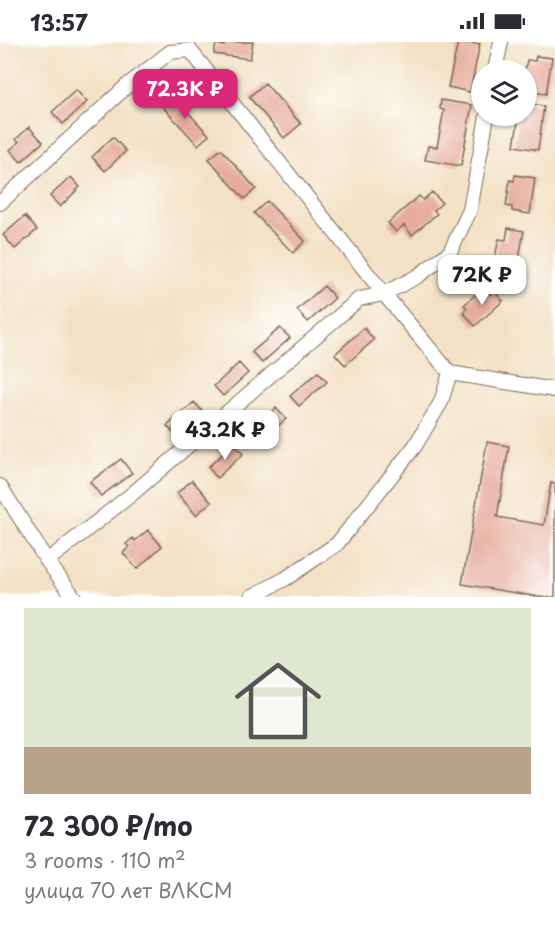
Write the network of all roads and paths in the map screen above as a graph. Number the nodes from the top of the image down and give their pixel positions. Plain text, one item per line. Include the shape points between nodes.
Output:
1 (501, 42) edge
2 (190, 46) edge
3 (497, 60) edge
4 (485, 126) edge
5 (0, 203) edge
6 (384, 294) junction
7 (450, 373) junction
8 (555, 390) edge
9 (0, 486) edge
10 (47, 561) junction
11 (74, 597) edge
12 (251, 597) edge

1 - 3 street
2 - 5 street via 170,52 129,84
2 - 6 street
4 - 6 street via 470,210 450,252 418,276
6 - 7 street
6 - 10 street via 359,298 132,494
7 - 8 street
7 - 12 street via 441,402 415,446 337,544
9 - 10 street
10 - 11 street

